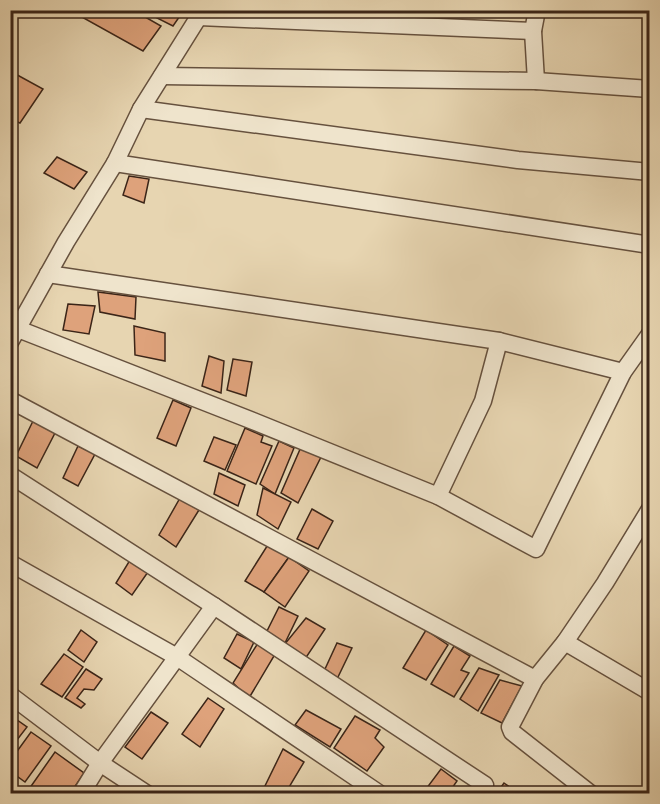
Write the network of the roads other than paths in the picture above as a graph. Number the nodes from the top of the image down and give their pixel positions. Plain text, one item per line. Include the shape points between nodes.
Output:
1 (537, 10) edge
2 (201, 14) edge
3 (532, 31) junction
4 (162, 76) junction
5 (536, 81) junction
6 (650, 88) edge
7 (141, 109) junction
8 (115, 163) junction
9 (650, 172) edge
10 (650, 245) edge
11 (48, 274) junction
12 (650, 334) edge
13 (14, 336) edge
14 (499, 341) junction
15 (623, 372) junction
16 (10, 400) edge
17 (10, 476) edge
18 (438, 496) junction
19 (650, 509) edge
20 (644, 532) edge
21 (10, 563) edge
22 (214, 606) junction
23 (565, 642) junction
24 (177, 657) junction
25 (535, 679) junction
26 (650, 692) edge
27 (10, 695) edge
28 (100, 764) junction
29 (81, 794) edge
30 (147, 794) edge
31 (380, 794) edge
32 (480, 794) edge
33 (591, 794) edge

1 - 3 street
2 - 3 street
2 - 4 street
3 - 5 street
4 - 5 street
4 - 7 street
5 - 6 street
7 - 8 street
7 - 9 street via 518,160
8 - 10 street
8 - 11 street
11 - 13 street
11 - 14 street
12 - 15 street
13 - 18 street via 253,421
14 - 15 street
14 - 18 street via 483,401
15 - 18 street via 536,549
16 - 25 street
17 - 22 street
19 - 20 street
20 - 23 street
21 - 24 street
22 - 24 street
22 - 32 street via 485,785
23 - 25 street
23 - 26 street
24 - 28 street
24 - 31 street
25 - 33 street via 510,729
27 - 28 street
28 - 29 street
28 - 30 street

